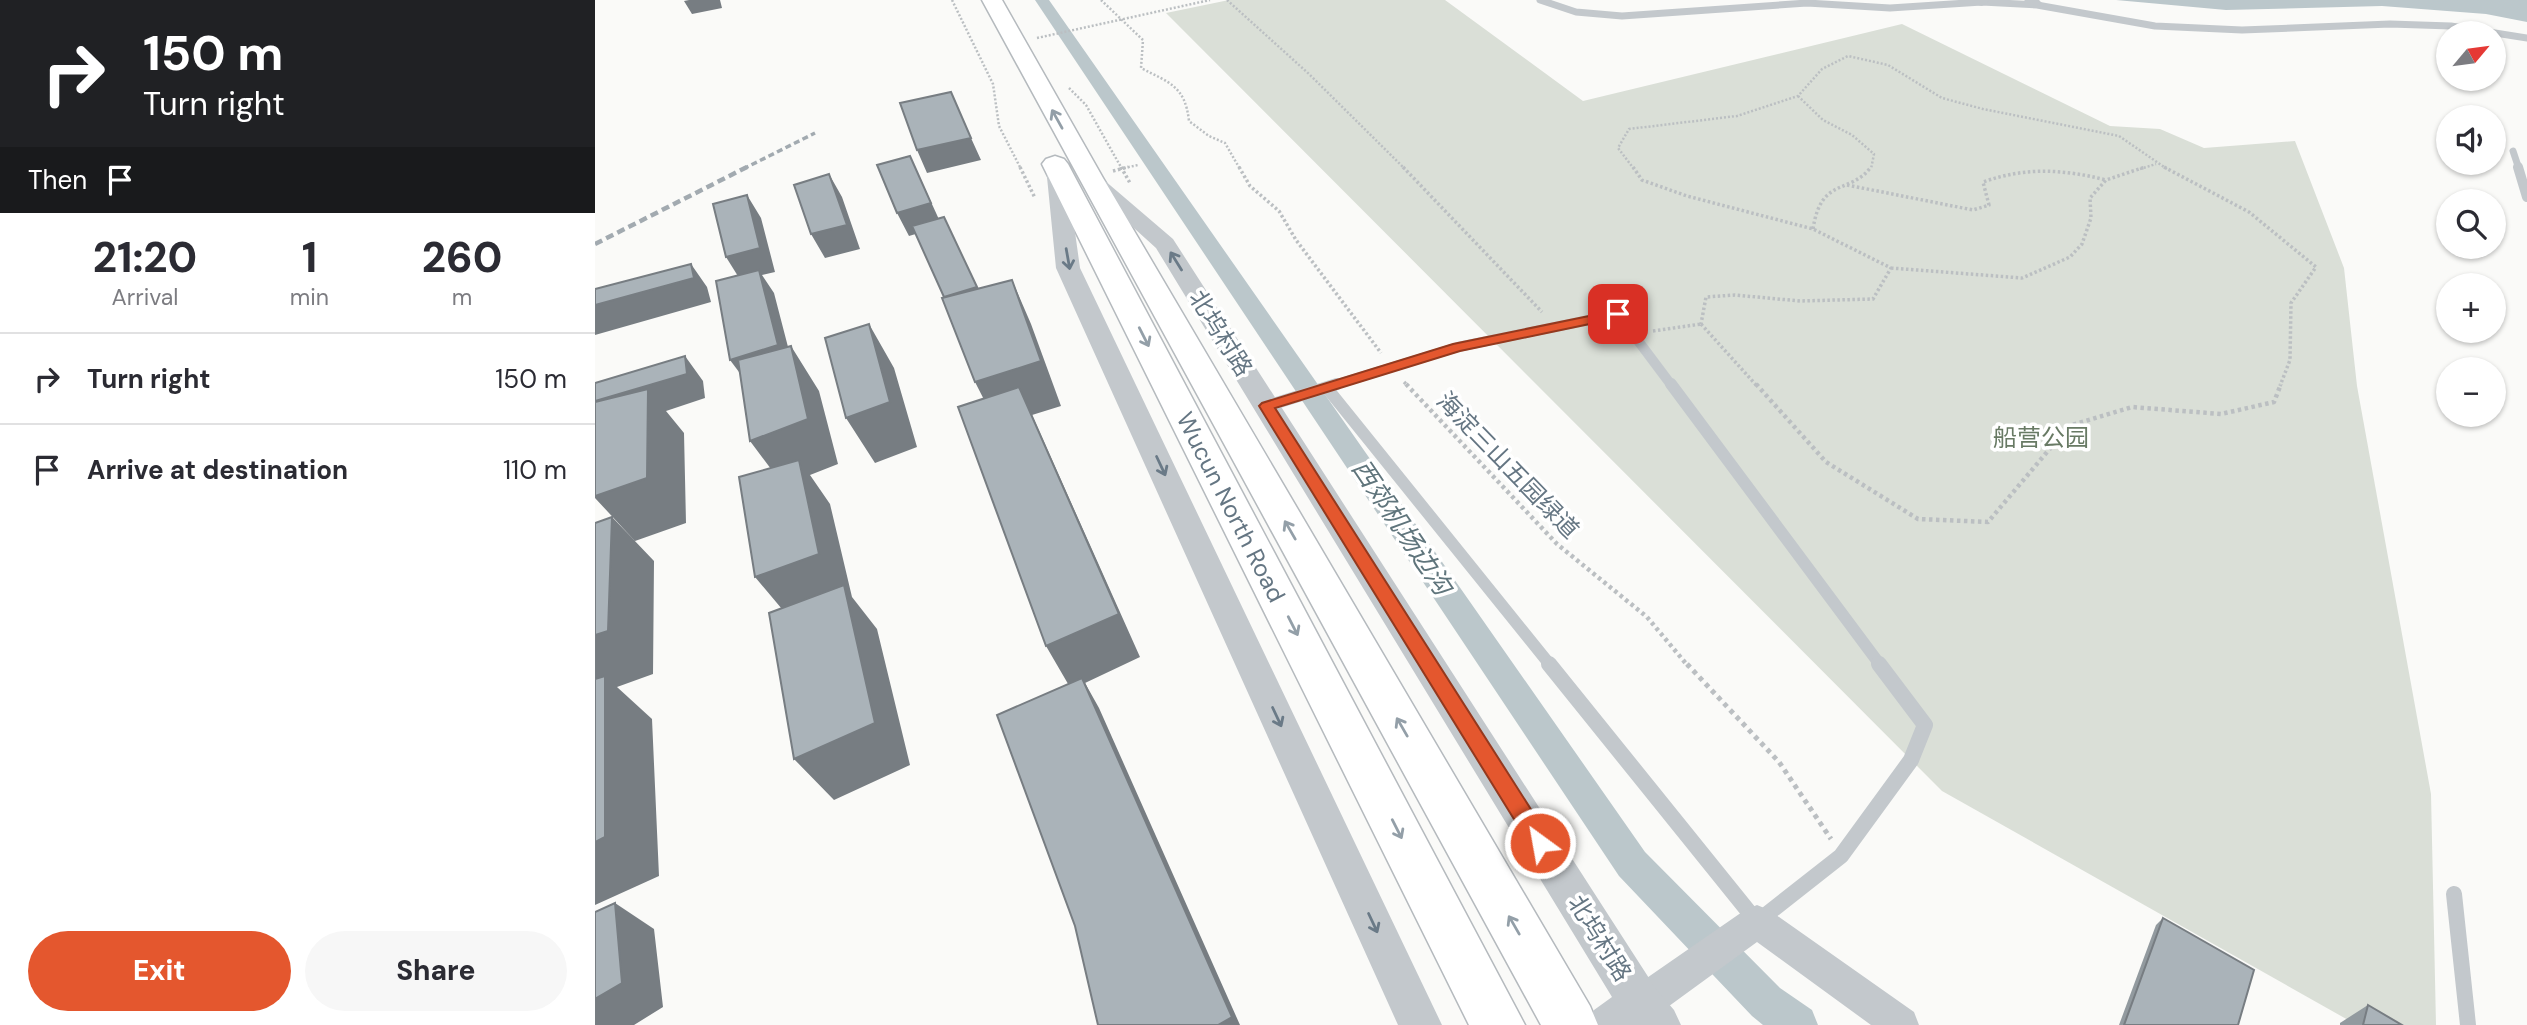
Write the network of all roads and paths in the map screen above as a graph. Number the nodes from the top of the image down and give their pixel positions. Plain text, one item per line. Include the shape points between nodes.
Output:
1 (952, 0) edge
2 (972, 0) edge
3 (992, 0) edge
4 (1101, 0) edge
5 (1210, 0) edge
6 (1227, 0) edge
7 (1540, 0) edge
8 (1982, 1) edge
9 (2034, 2) edge
10 (1120, 20) junction
11 (2527, 38) edge
12 (1032, 40) dead end
13 (1069, 88) dead end
14 (1016, 89) dead end
15 (1798, 96) junction
16 (2513, 151) dead end
17 (2157, 164) junction
18 (1138, 165) dead end
19 (1085, 166) junction
20 (2106, 180) junction
21 (1847, 185) junction
22 (1135, 191) dead end
23 (2527, 197) edge
24 (1039, 209) dead end
25 (1813, 229) junction
26 (1891, 268) junction
27 (1701, 324) junction
28 (1556, 327) junction
29 (1631, 333) junction
30 (1392, 368) junction
31 (1325, 389) junction
32 (1267, 406) junction
33 (1841, 856) junction
34 (2453, 894) dead end
35 (1743, 931) junction
36 (1560, 1005) edge
37 (1636, 1018) edge
38 (1495, 1019) edge
39 (1420, 1025) edge
40 (1901, 1025) edge
41 (2468, 1025) edge

1 - 24 path via 993,84 999,126
2 - 14 main road
19 -> 3 main road, Wucun North Road
4 - 10 path, 海淀三山五园绿道
5 - 10 path
6 - 28 path via 1338,103
7 - 8 lane via 1576,12 1622,16 1807,3 1890,8
8 - 9 lane
9 - 11 lane via 2155,26 2242,30 2390,24 2451,26
10 - 12 path
10 - 30 path, 海淀三山五园绿道 via 1143,40 1140,68 1184,94 1189,121 1225,143 1250,186 1279,211
13 - 19 path via 1086,105
15 - 17 path via 1822,69 1849,56 1888,65 1942,98 2119,136
15 - 21 path via 1823,120 1852,135 1874,154 1871,170
15 - 25 path via 1737,116 1629,130 1618,148 1642,180 1687,197
16 - 23 lane
17 - 20 path
17 - 27 path via 2249,212 2316,267 2291,303 2290,360 2274,402 2221,414 2132,407 2069,426 1988,522 1918,519 1826,463
18 - 19 path
19 - 22 path
32 -> 19 street, 北坞村路 via 1165,244
36 -> 19 main road, Wucun North Road
19 -> 38 main road, Wucun North Road
19 -> 39 street via 1068,268
20 - 21 path via 2068,170 2008,172 1983,182 1989,205 1973,211
20 - 26 path via 2090,198 2091,218 2082,244 2070,257 2022,278
21 - 25 path via 1828,193 1814,209
25 - 26 path
26 - 27 path via 1873,299 1706,297
27 - 29 path
28 - 29 lane via 1618,314
28 - 30 lane via 1458,347
29 - 33 lane via 1925,725 1911,760
30 - 31 lane
30 - 33 path, 海淀三山五园绿道 via 1557,544 1647,617 1779,762
31 - 32 lane
31 - 35 lane
32 - 37 street, 北坞村路
33 - 35 lane
34 - 41 lane
35 - 37 street
35 - 40 street

